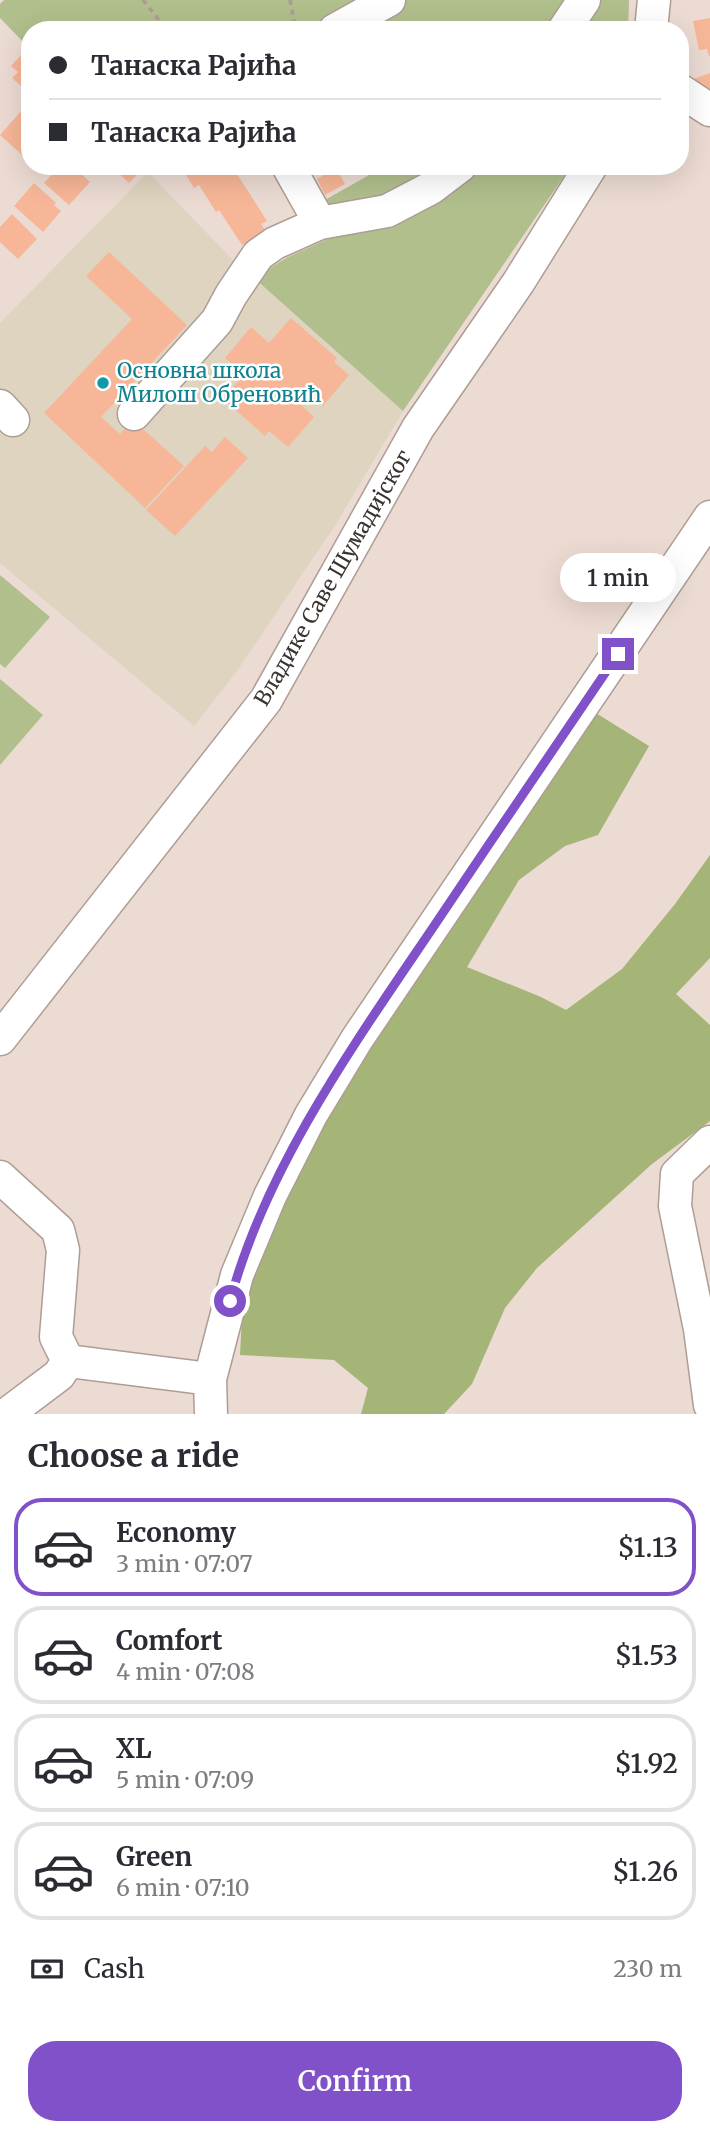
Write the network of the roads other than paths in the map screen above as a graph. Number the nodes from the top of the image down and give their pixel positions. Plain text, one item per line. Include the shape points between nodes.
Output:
1 (389, 0) edge
2 (584, 0) edge
3 (653, 0) edge
4 (351, 21) edge
5 (570, 21) edge
6 (652, 21) edge
7 (689, 96) edge
8 (710, 110) edge
9 (293, 175) edge
10 (448, 175) edge
11 (584, 175) edge
12 (320, 223) junction
13 (134, 414) dead end
14 (710, 517) edge
15 (0, 1039) edge
16 (710, 1142) edge
17 (0, 1177) edge
18 (68, 1361) junction
19 (210, 1379) junction
20 (710, 1405) edge
21 (7, 1414) edge
22 (211, 1414) edge

1 - 4 street
2 - 5 street
3 - 6 street
7 - 8 street
9 - 12 street
10 - 12 street via 387,211
11 - 15 street, Владике Саве Шумадијског via 518,283 418,428 266,700
12 - 13 street via 258,255 217,321
14 - 19 street via 357,1039 312,1115 270,1196 237,1275
16 - 20 street via 677,1174 675,1206
17 - 18 street via 58,1230 63,1250 56,1338
18 - 19 street
18 - 21 street via 59,1375
19 - 22 street

